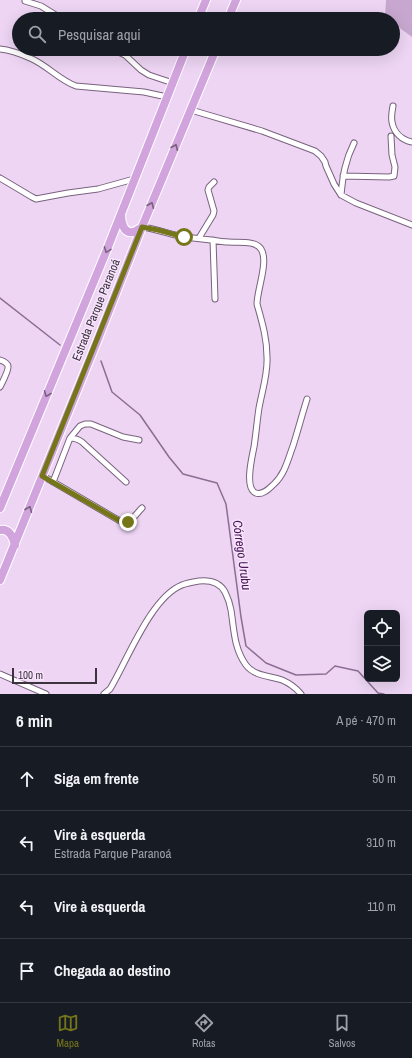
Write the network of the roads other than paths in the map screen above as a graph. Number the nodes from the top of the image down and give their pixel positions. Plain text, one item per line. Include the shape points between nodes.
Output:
1 (206, 0) edge
2 (230, 0) edge
3 (236, 0) edge
4 (25, 1) dead end
5 (232, 9) junction
6 (51, 12) edge
7 (201, 12) edge
8 (231, 12) edge
9 (0, 49) edge
10 (12, 51) edge
11 (25, 56) edge
12 (127, 56) edge
13 (183, 56) edge
14 (213, 56) edge
15 (173, 83) junction
16 (167, 97) junction
17 (393, 106) dead end
18 (191, 110) junction
19 (391, 136) dead end
20 (412, 142) edge
21 (354, 143) dead end
22 (343, 176) junction
23 (0, 178) edge
24 (134, 179) junction
25 (214, 182) dead end
26 (341, 195) junction
27 (121, 214) junction
28 (412, 225) edge
29 (142, 227) junction
30 (199, 238) junction
31 (213, 240) junction
32 (215, 299) dead end
33 (0, 360) edge
34 (0, 387) edge
35 (306, 399) dead end
36 (70, 438) junction
37 (139, 440) dead end
38 (42, 476) junction
39 (52, 482) junction
40 (126, 482) dead end
41 (0, 508) edge
42 (142, 508) dead end
43 (0, 530) edge
44 (14, 545) junction
45 (0, 580) edge
46 (0, 674) edge
47 (46, 694) edge
48 (104, 694) edge
49 (302, 694) edge

1 - 7 main road
2 - 5 main road
3 - 5 main road
4 - 6 street
5 - 8 main road
9 - 10 street
11 - 16 street via 76,86 144,92
12 - 15 street via 149,75
13 - 15 main road, Estrada Parque Paranoá
14 - 18 main road, Estrada Parque Paranoá
15 - 16 main road, Estrada Parque Paranoá
16 - 24 main road, Estrada Parque Paranoá
17 - 20 street via 394,128 402,138
18 - 26 street via 262,131 315,151 325,162
29 -> 18 main road, Estrada Parque Paranoá
19 - 22 street via 394,176
21 - 22 street
22 - 26 street
23 - 24 street via 36,199 98,189
24 - 27 main road, Estrada Parque Paranoá
25 - 30 street via 208,190 214,208 213,215
26 - 28 street
27 - 29 main road via 125,230 131,232
27 -> 41 main road, Estrada Parque Paranoá
29 - 30 street
29 - 38 main road, Estrada Parque Paranoá
30 - 31 street
31 - 32 street
31 - 35 street via 246,242 258,246 263,254 264,267 257,304 268,359 249,479 253,491 266,491 285,469
33 - 34 street via 8,366
36 - 37 street via 80,426 91,424 122,437
36 - 39 street
36 - 40 street via 82,442
38 - 39 street
44 -> 38 main road, Estrada Parque Paranoá
39 - 42 street via 120,521 128,522
43 - 44 main road via 8,532
44 - 45 main road, Estrada Parque Paranoá
46 - 47 street
48 - 49 street via 110,689 146,622 163,598 181,585 202,581 219,584 226,594 235,640 248,668 282,680

